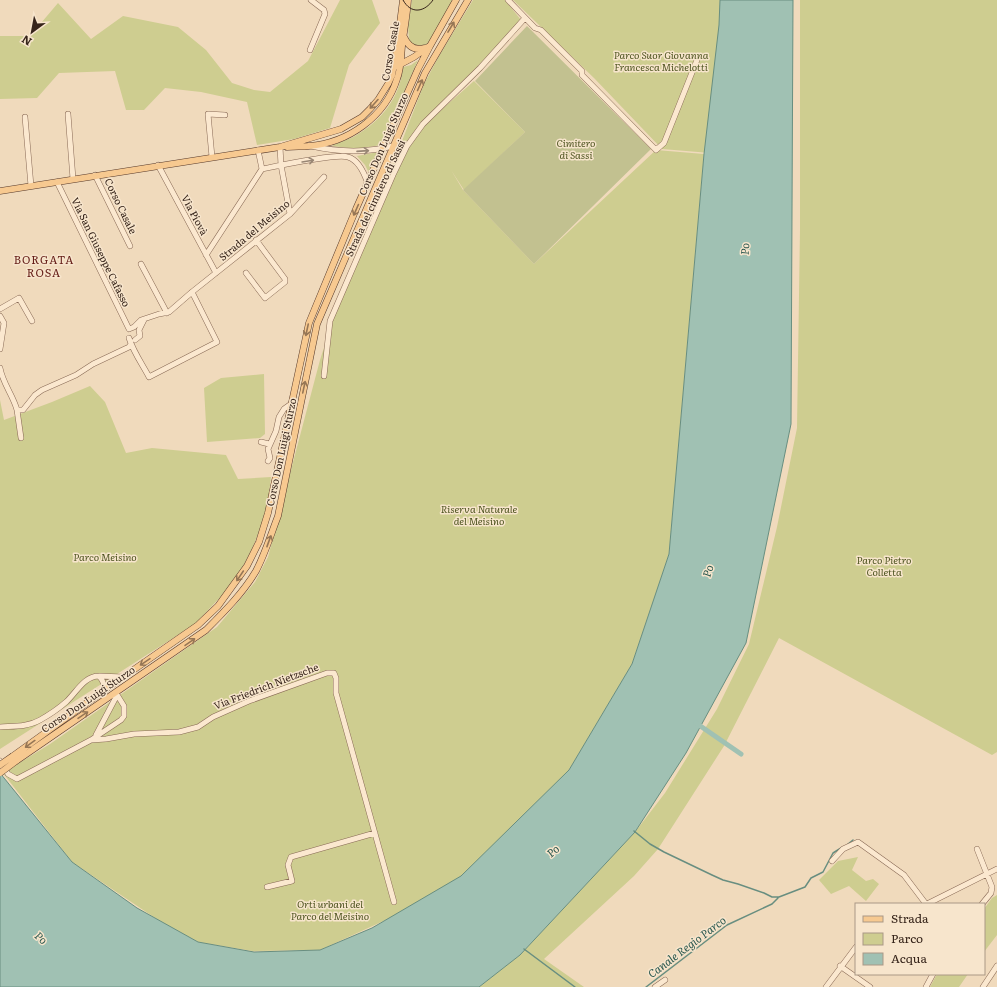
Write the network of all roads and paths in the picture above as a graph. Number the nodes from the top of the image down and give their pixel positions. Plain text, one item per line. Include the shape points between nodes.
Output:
1 (312, 0) edge
2 (403, 0) edge
3 (408, 0) edge
4 (456, 0) edge
5 (468, 0) edge
6 (508, 0) edge
7 (525, 18) junction
8 (403, 36) junction
9 (430, 46) junction
10 (310, 50) dead end
11 (697, 60) dead end
12 (400, 64) junction
13 (393, 71) junction
14 (68, 114) dead end
15 (225, 116) dead end
16 (25, 117) dead end
17 (310, 146) junction
18 (393, 146) junction
19 (280, 147) junction
20 (383, 149) junction
21 (258, 150) junction
22 (342, 151) junction
23 (335, 156) junction
24 (348, 156) junction
25 (212, 157) junction
26 (158, 165) junction
27 (281, 165) junction
28 (262, 169) junction
29 (95, 175) junction
30 (324, 177) dead end
31 (73, 179) junction
32 (57, 182) junction
33 (368, 184) junction
34 (31, 186) junction
35 (0, 191) edge
36 (290, 214) junction
37 (256, 240) junction
38 (130, 246) dead end
39 (206, 255) junction
40 (141, 264) dead end
41 (216, 273) junction
42 (246, 273) dead end
43 (192, 292) junction
44 (0, 309) edge
45 (167, 313) junction
46 (0, 316) edge
47 (32, 321) dead end
48 (134, 329) junction
49 (129, 338) junction
50 (135, 340) junction
51 (131, 344) junction
52 (0, 349) edge
53 (136, 353) junction
54 (0, 368) edge
55 (324, 376) dead end
56 (3, 387) edge
57 (291, 404) junction
58 (17, 410) junction
59 (21, 438) dead end
60 (261, 442) dead end
61 (269, 444) junction
62 (268, 461) dead end
63 (99, 676) junction
64 (123, 677) junction
65 (106, 689) junction
66 (116, 693) junction
67 (0, 727) edge
68 (93, 738) junction
69 (14, 759) junction
70 (0, 761) edge
71 (0, 765) edge
72 (0, 773) edge
73 (374, 834) junction
74 (977, 849) dead end
75 (832, 861) dead end
76 (997, 869) edge
77 (987, 874) junction
78 (267, 887) dead end
79 (394, 902) dead end
80 (925, 903) edge
81 (928, 903) edge
82 (983, 903) edge
83 (855, 948) edge
84 (840, 966) junction
85 (997, 966) edge
86 (932, 975) edge
87 (665, 980) dead end
88 (655, 987) edge
89 (826, 987) edge
90 (870, 987) edge
91 (926, 987) edge
92 (983, 987) edge

1 - 10 street via 325,14
2 - 13 main road, Corso Casale
3 - 8 main road, Corso Casale
4 - 9 main road, Corso Don Luigi Sturzo
18 -> 5 main road, Corso Don Luigi Sturzo via 425,72
6 - 7 street
7 - 11 street via 541,30 582,71 582,75 656,150 664,142
7 - 55 street, Strada del cimitero di Sassi via 480,68 423,124 407,146 330,321
8 - 9 main road via 408,46 414,49
8 - 12 main road, Corso Casale
9 - 12 main road
9 - 20 main road, Corso Don Luigi Sturzo
12 - 13 main road
12 - 17 main road, Corso Casale via 390,97 372,119 345,136
13 -> 19 main road, Corso Casale via 378,100 362,117 341,129
14 - 31 street
15 - 25 street via 208,114
16 - 34 street
17 - 19 main road, Corso Casale
17 - 22 street
18 - 20 street
66 -> 18 main road, Corso Don Luigi Sturzo via 206,630 225,612 256,571 278,516 317,324
19 - 21 main road, Corso Casale
19 - 27 street
22 -> 20 street
20 - 33 main road, Corso Don Luigi Sturzo
21 - 25 main road, Corso Casale
21 - 28 street
22 - 23 street
22 - 24 street
23 - 24 street
27 -> 23 street
24 - 33 street via 355,160
25 - 26 main road, Corso Casale
26 - 29 main road, Corso Casale
26 - 39 street, Via Piovà
27 - 28 street
27 - 36 street
28 - 39 street
29 - 31 main road, Corso Casale
29 - 38 street, Corso Casale
30 - 36 street, Strada del Meisino
31 - 32 main road, Corso Casale
32 - 34 main road, Corso Casale
32 - 48 street, Via San Giuseppe Cafasso
33 -> 57 main road, Corso Don Luigi Sturzo via 308,323
34 - 35 main road, Corso Casale
36 - 37 street, Strada del Meisino
37 - 41 street, Strada del Meisino
37 - 42 street via 286,279 265,298
39 - 41 street, Via Piovà
40 - 45 street
41 - 43 street, Strada del Meisino
43 - 45 street, Strada del Meisino
43 - 53 street via 217,342 149,377
44 - 47 street via 19,298
45 - 48 street, Strada del Meisino via 145,319
46 - 52 street via 4,323
48 - 49 street via 128,334
48 - 50 street via 140,336
49 - 50 street
49 - 51 street
50 - 53 street
51 - 53 street
51 - 58 street via 76,375 42,390 23,410
54 - 56 street
56 - 58 street via 14,400
57 - 61 street via 279,417 276,431
57 -> 64 main road, Corso Don Luigi Sturzo via 268,513 259,542 247,566 218,606 198,625
58 - 59 street
60 - 61 street
61 - 62 street
63 - 64 street
63 - 65 street
63 - 67 street via 86,680 65,702 39,721 27,725
64 - 65 main road, Corso Don Luigi Sturzo
65 -> 69 main road, Corso Don Luigi Sturzo
66 - 68 street
66 - 68 street via 124,706 124,716
69 -> 66 main road, Corso Don Luigi Sturzo
68 - 70 street via 17,779 8,774
68 - 73 street, Via Friedrich Nietzsche via 179,732 198,726 249,701 332,672 336,678 336,693
69 - 71 main road, bridge
69 - 72 main road, bridge
73 - 78 street via 291,857 288,864 292,881
73 - 79 street, Via Friedrich Nietzsche
74 - 77 street
75 - 80 street via 843,849 858,842 904,875
76 - 77 street
77 - 81 street
77 - 82 street via 992,888
83 - 84 street
84 - 89 street
84 - 90 street
85 - 92 street
86 - 91 street
87 - 88 street

